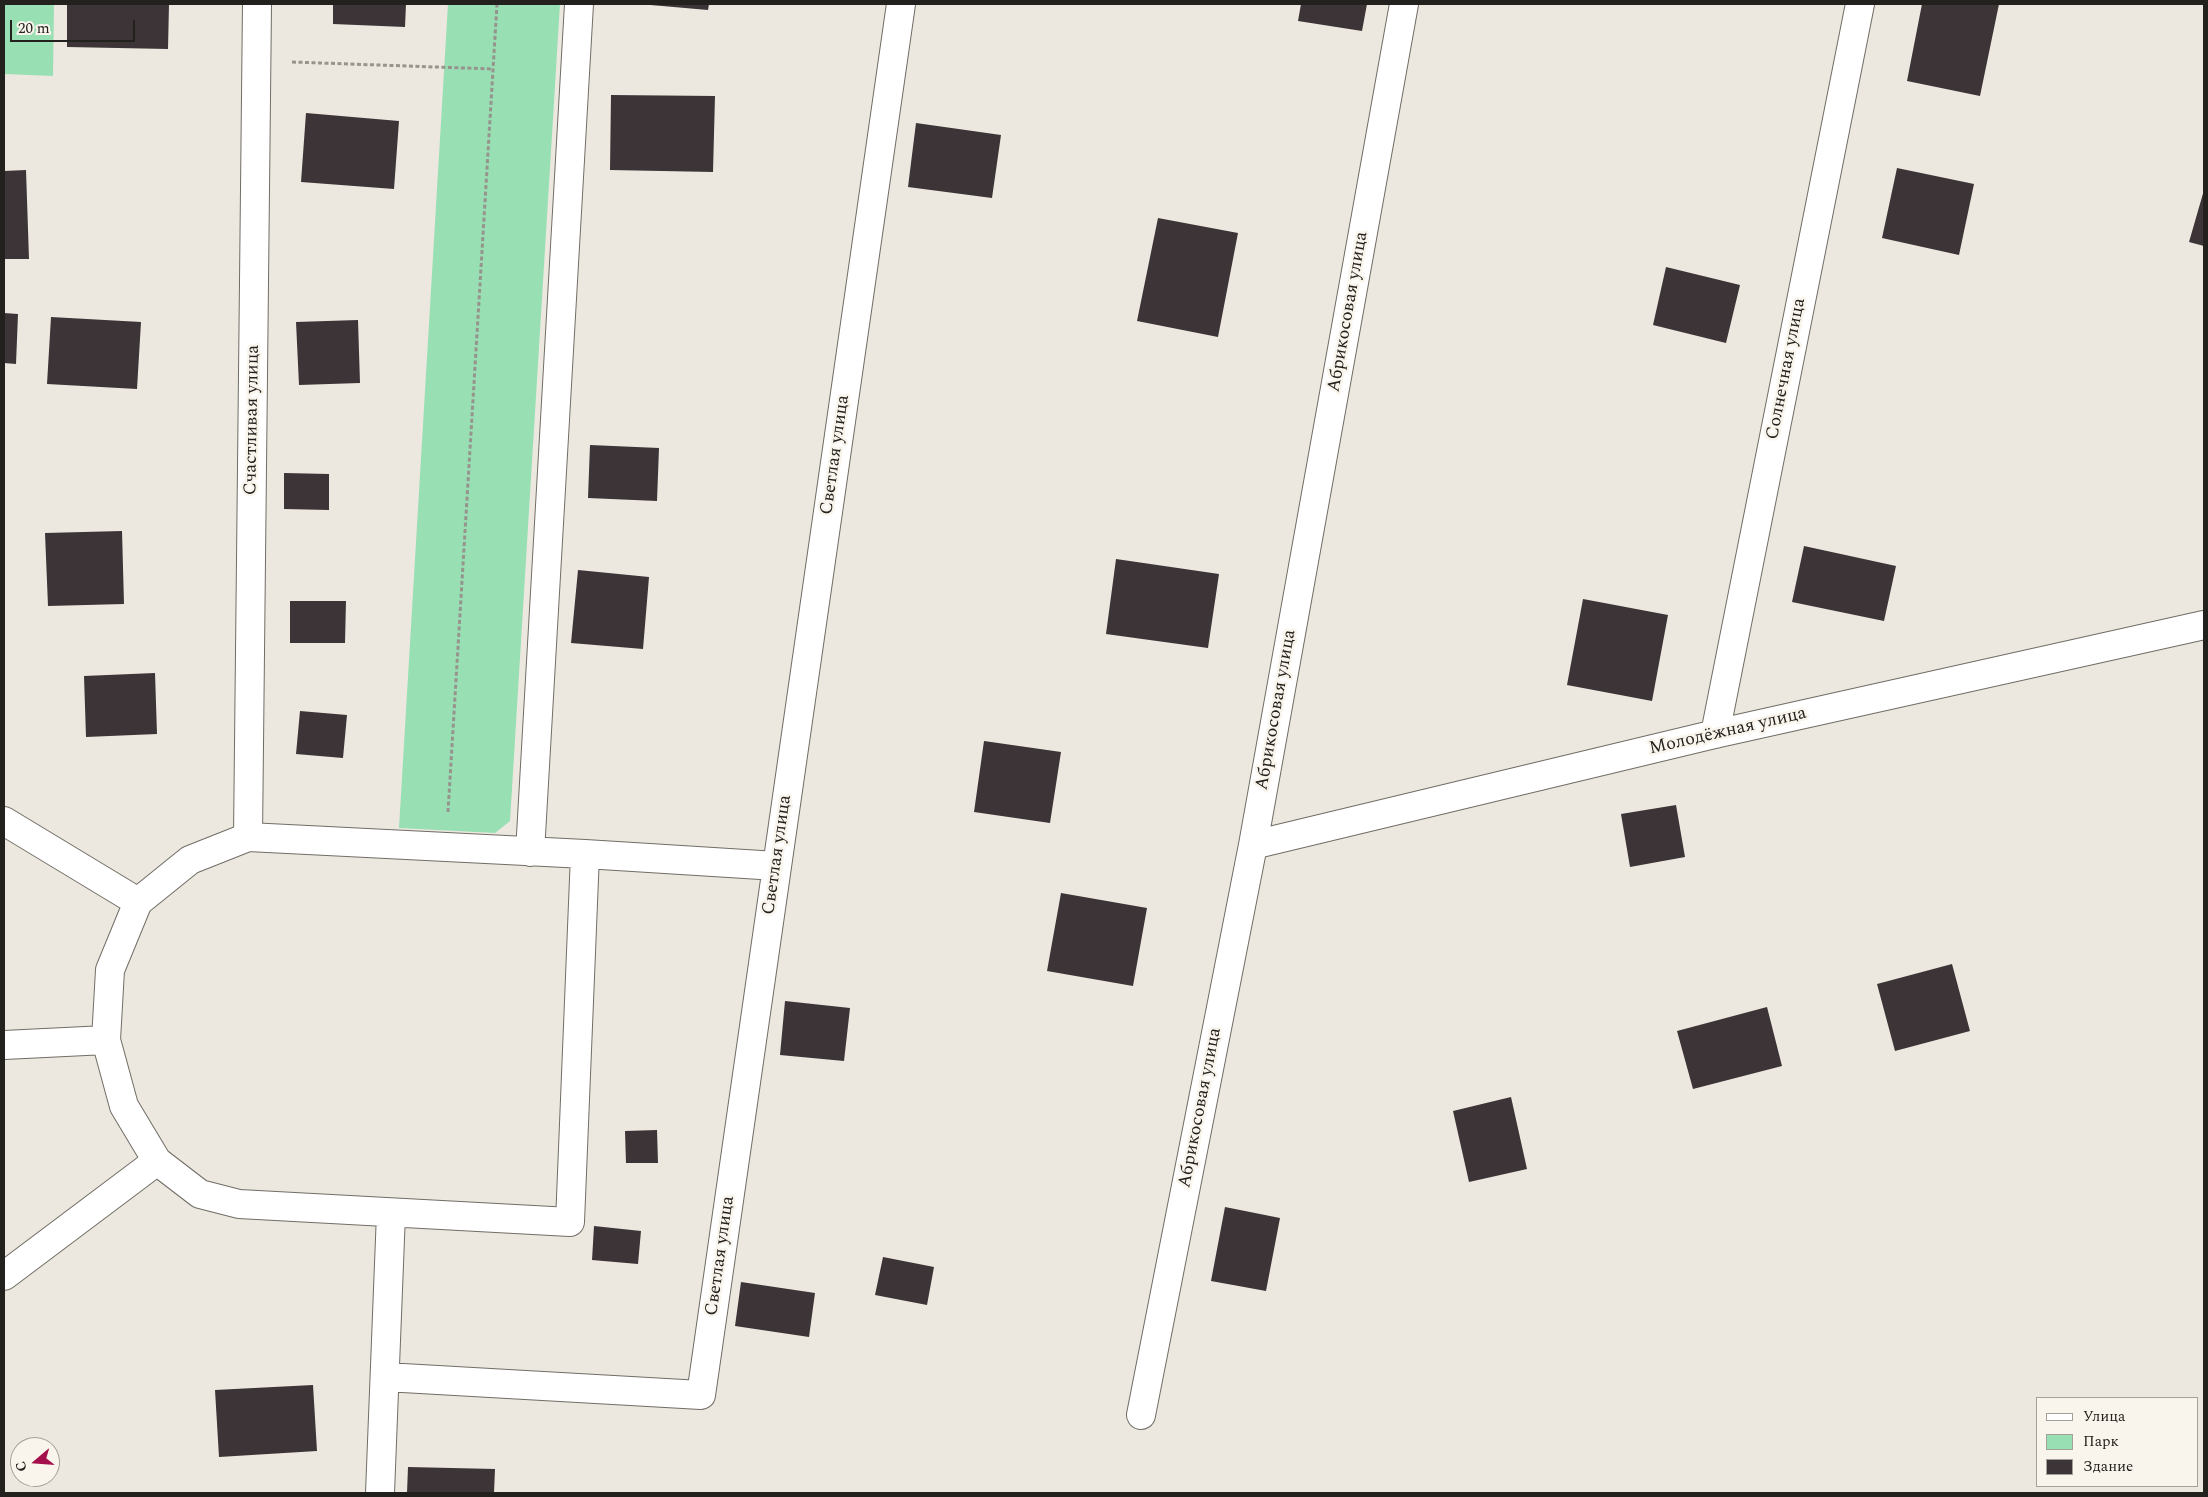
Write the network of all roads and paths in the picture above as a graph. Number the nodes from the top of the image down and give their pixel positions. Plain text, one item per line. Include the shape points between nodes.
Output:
1 (257, 4) edge
2 (497, 4) edge
3 (578, 4) edge
4 (901, 4) edge
5 (1404, 4) edge
6 (1860, 4) edge
7 (257, 60) junction
8 (493, 69) junction
9 (2204, 625) edge
10 (1715, 734) junction
11 (4, 821) edge
12 (248, 837) junction
13 (1252, 845) junction
14 (446, 848) junction
15 (530, 852) junction
16 (585, 854) junction
17 (777, 866) junction
18 (138, 902) junction
19 (106, 1040) junction
20 (4, 1045) edge
21 (157, 1160) junction
22 (391, 1213) junction
23 (4, 1276) edge
24 (386, 1376) junction
25 (1141, 1415) dead end
26 (380, 1493) edge

1 - 7 street, Счастливая улица
2 - 8 path
3 - 15 street
4 - 17 street, Светлая улица
5 - 13 street, Абрикосовая улица
6 - 10 street, Солнечная улица
7 - 8 path
7 - 12 street, Счастливая улица
8 - 14 path
9 - 10 street, Молодёжная улица
10 - 13 street, Молодёжная улица
11 - 18 street
12 - 14 street
12 - 18 street via 190,860
13 - 25 street, Абрикосовая улица
14 - 15 street
15 - 16 street
16 - 17 street
16 - 22 street via 570,1222
17 - 24 street, Светлая улица via 701,1394
18 - 19 street via 110,970
19 - 20 street
19 - 21 street via 124,1106
21 - 22 street via 200,1194 239,1204
21 - 23 street
22 - 24 street
24 - 26 street

